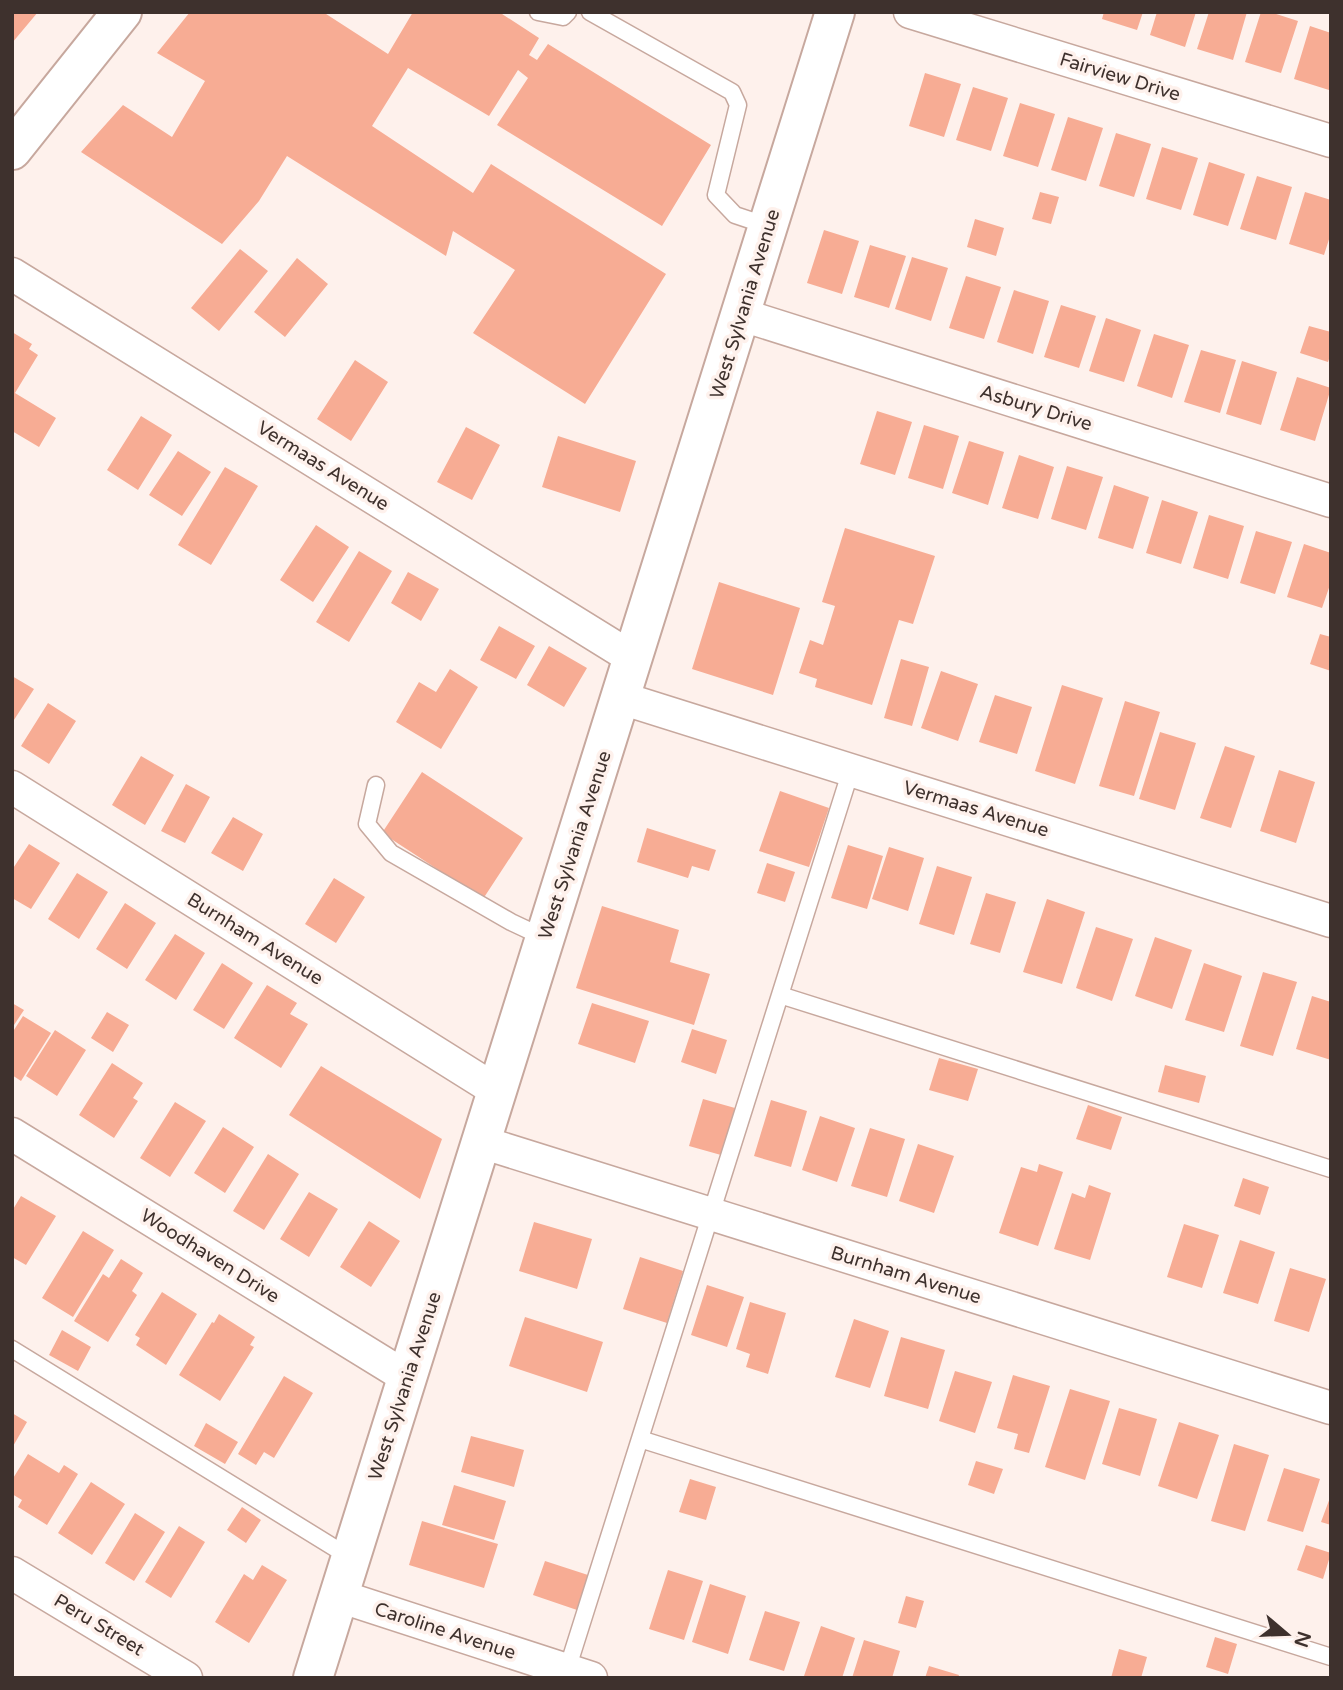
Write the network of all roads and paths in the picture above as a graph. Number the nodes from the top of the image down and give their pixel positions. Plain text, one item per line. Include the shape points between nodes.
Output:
1 (122, 12) edge
2 (538, 12) edge
3 (568, 12) edge
4 (590, 12) edge
5 (835, 12) edge
6 (910, 12) edge
7 (1331, 141) edge
8 (12, 150) edge
9 (770, 226) junction
10 (12, 274) edge
11 (742, 315) junction
12 (1331, 500) edge
13 (634, 659) junction
14 (621, 698) junction
15 (851, 770) junction
16 (376, 785) dead end
17 (12, 787) edge
18 (1331, 921) edge
19 (545, 938) junction
20 (780, 995) junction
21 (497, 1091) junction
22 (12, 1134) edge
23 (481, 1142) junction
24 (1331, 1169) edge
25 (711, 1214) junction
26 (12, 1349) edge
27 (408, 1378) junction
28 (1331, 1408) edge
29 (640, 1438) junction
30 (351, 1558) junction
31 (12, 1573) edge
32 (339, 1596) junction
33 (1331, 1657) edge
34 (172, 1674) edge
35 (579, 1674) edge
36 (313, 1678) edge

1 - 8 main road
2 - 3 lane via 563,17
4 - 9 lane via 732,92 738,105 716,195 735,215
5 - 9 main road, West Sylvania Avenue
6 - 7 street, Fairview Drive
9 - 11 main road, West Sylvania Avenue
10 - 13 street, Vermaas Avenue
11 - 12 street, Asbury Drive
11 - 13 main road, West Sylvania Avenue
13 - 14 main road, West Sylvania Avenue
14 - 15 street, Vermaas Avenue
14 - 19 main road, West Sylvania Avenue
15 - 18 street, Vermaas Avenue
15 - 20 lane
16 - 19 lane via 367,824 391,853
17 - 21 street, Burnham Avenue
19 - 21 main road, West Sylvania Avenue
20 - 24 lane
20 - 25 lane
21 - 23 main road, West Sylvania Avenue
22 - 27 street, Woodhaven Drive
23 - 25 street, Burnham Avenue
23 - 27 main road, West Sylvania Avenue
25 - 28 street, Burnham Avenue
25 - 29 lane
26 - 30 lane
27 - 30 main road, West Sylvania Avenue
29 - 33 lane
29 - 35 lane
30 - 32 main road, West Sylvania Avenue
31 - 34 street, Peru Street
32 - 35 street, Caroline Avenue
32 - 36 main road, West Sylvania Avenue

